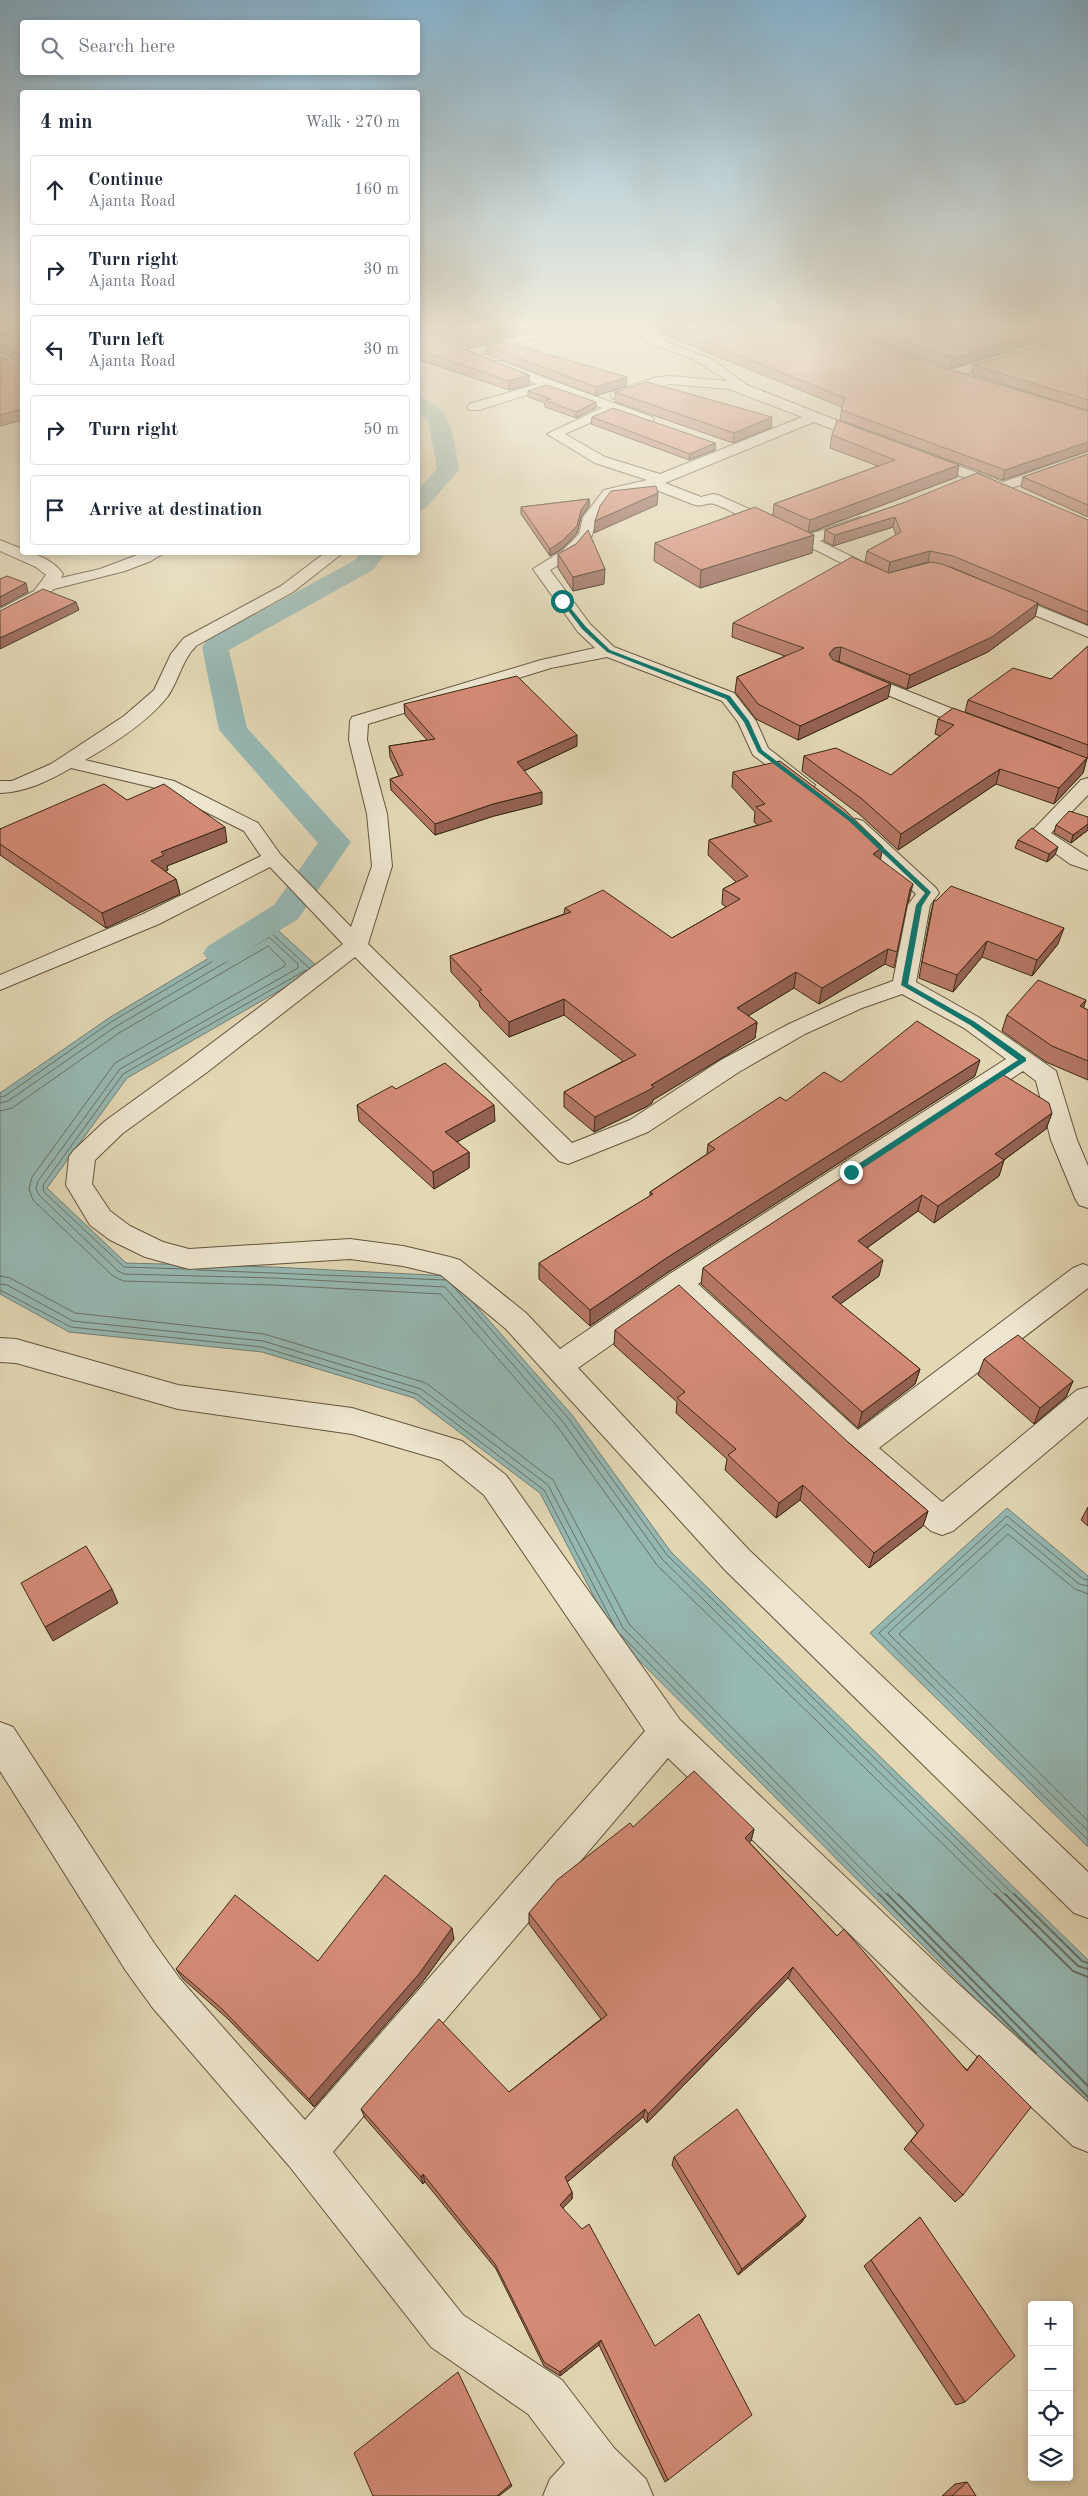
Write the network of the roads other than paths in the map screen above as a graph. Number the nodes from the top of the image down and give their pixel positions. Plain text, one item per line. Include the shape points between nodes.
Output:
1 (574, 445) edge
2 (729, 445) edge
3 (908, 453) edge
4 (1088, 456) edge
5 (973, 477) junction
6 (656, 481) junction
7 (948, 486) edge
8 (1003, 487) junction
9 (1020, 495) edge
10 (877, 516) edge
11 (806, 540) junction
12 (0, 545) edge
13 (20, 554) edge
14 (22, 555) edge
15 (153, 555) edge
16 (332, 555) edge
17 (894, 577) edge
18 (51, 585) junction
19 (983, 588) edge
20 (0, 615) edge
21 (1088, 632) edge
22 (608, 651) junction
23 (838, 668) edge
24 (998, 733) edge
25 (68, 762) junction
26 (1088, 784) edge
27 (4, 790) edge
28 (821, 797) edge
29 (844, 814) edge
30 (273, 858) junction
31 (1088, 864) edge
32 (348, 937) junction
33 (0, 983) edge
34 (904, 985) junction
35 (1023, 1060) junction
36 (1088, 1198) edge
37 (1088, 1277) edge
38 (678, 1283) junction
39 (0, 1350) edge
40 (558, 1366) junction
41 (1088, 1399) edge
42 (857, 1448) junction
43 (667, 1732) junction
44 (0, 1739) edge
45 (1088, 1899) edge
46 (1088, 2131) edge
47 (305, 2152) junction
48 (598, 2486) edge

1 - 6 street via 600,460
2 - 6 street
3 - 5 street
4 - 8 street
5 - 7 street
5 - 8 street
6 - 11 street via 700,502 713,498
6 - 22 street via 610,493 591,516 586,535 569,553 541,569 584,628
8 - 9 street
10 - 11 street
11 - 17 street via 887,580
12 - 13 street
14 - 18 street via 55,574
15 - 18 street via 92,578
16 - 25 street via 287,588 190,642 178,656 167,685 159,696 140,713
18 - 20 street via 40,595
19 - 21 street
22 - 28 street via 728,698 746,721 760,751
22 - 32 street via 547,664 359,721 358,740 377,814 382,866
23 - 24 street
25 - 27 street via 39,778
25 - 30 street via 167,785 251,827
26 - 31 street via 1039,834
29 - 34 street via 928,893 919,905
30 - 32 street
30 - 33 street via 151,919
32 - 34 street via 568,1155 639,1126 730,1066 797,1029
32 - 40 street via 197,1067 114,1127 82,1157 79,1185 100,1218 120,1233 155,1250 189,1259 350,1249 450,1267 516,1321
34 - 35 street via 972,1023
35 - 36 street via 1047,1077 1064,1140
35 - 38 street
37 - 42 street via 1083,1275
38 - 40 street
38 - 42 street
39 - 43 street via 16,1351 178,1397 352,1421 451,1450 495,1485
40 - 45 street via 737,1560
41 - 42 street via 942,1521
43 - 46 street
43 - 47 street
44 - 47 street via 166,1993
47 - 48 street via 447,2331 545,2397

